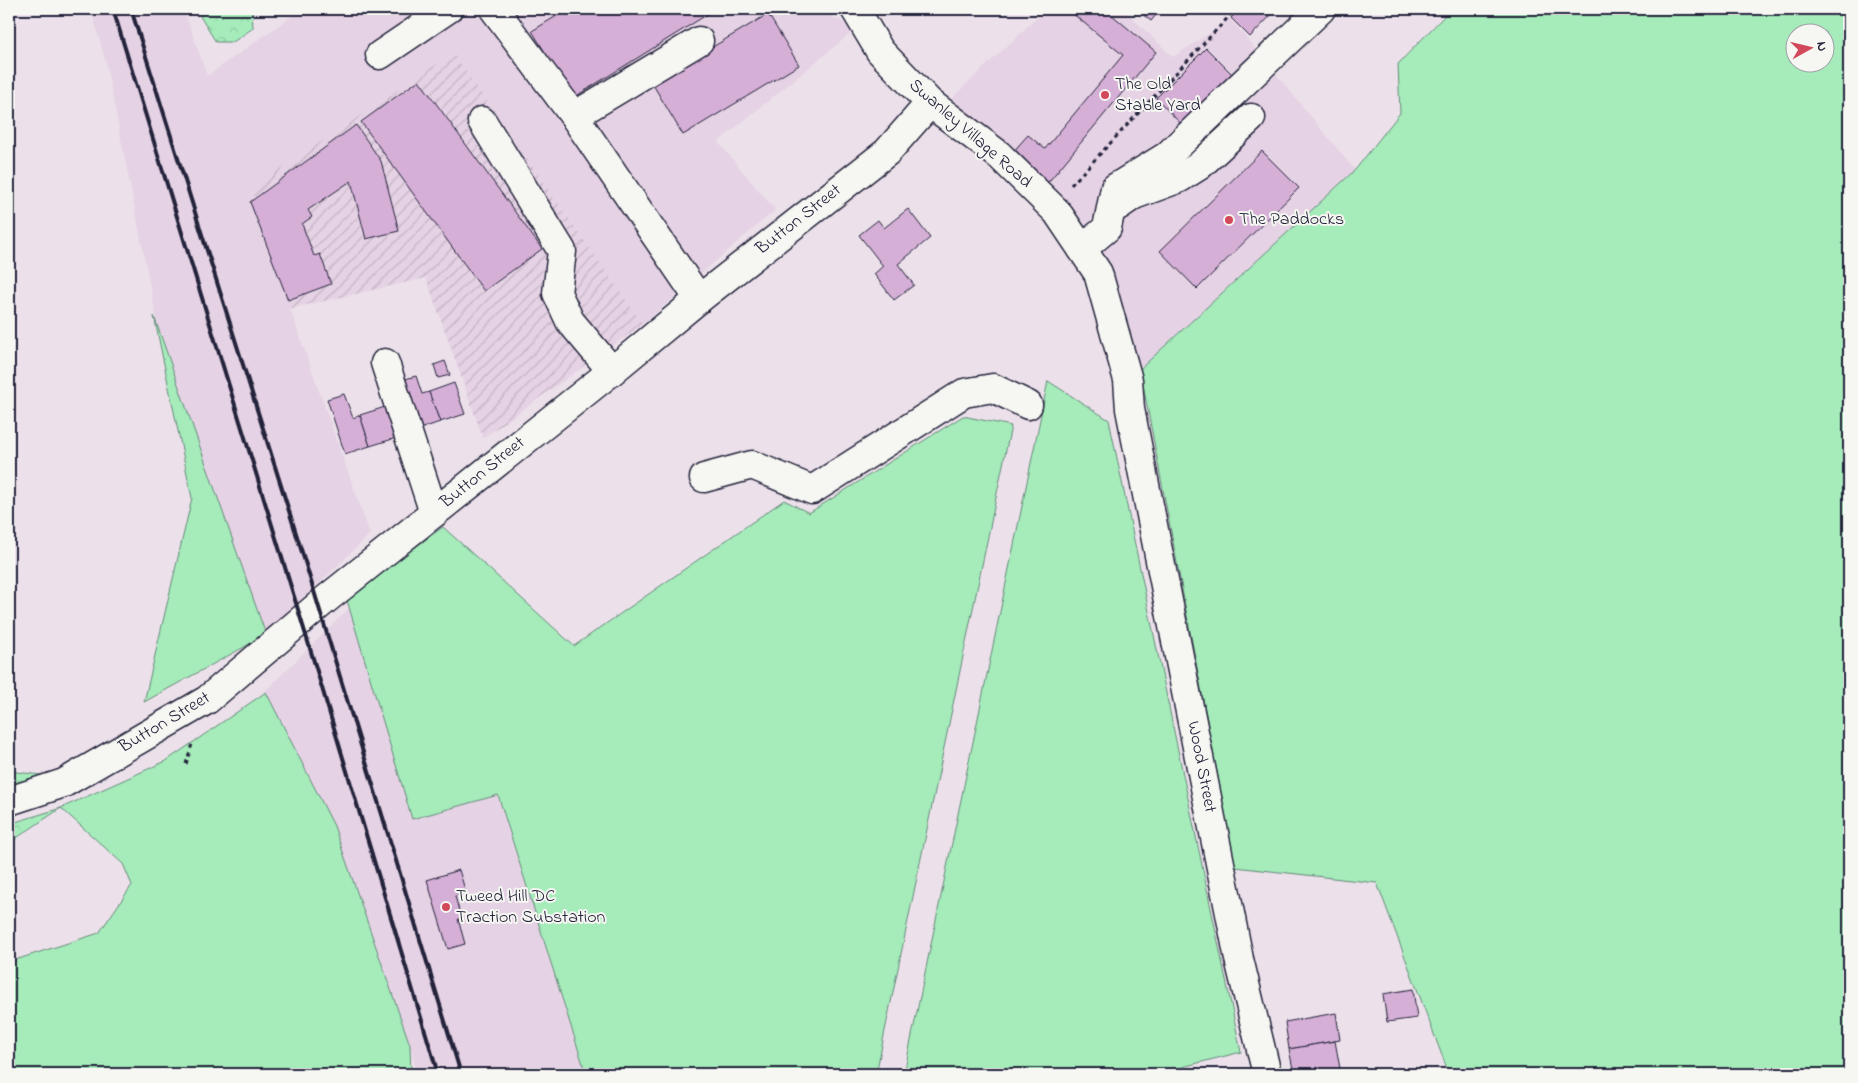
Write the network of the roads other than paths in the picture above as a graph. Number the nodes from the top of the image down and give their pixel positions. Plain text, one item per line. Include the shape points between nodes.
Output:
1 (448, 9) edge
2 (494, 9) edge
3 (855, 9) edge
4 (1321, 9) edge
5 (699, 41) dead end
6 (380, 55) dead end
7 (930, 103) junction
8 (574, 116) junction
9 (1251, 118) dead end
10 (482, 121) dead end
11 (1110, 211) junction
12 (1082, 249) junction
13 (699, 299) junction
14 (385, 363) dead end
15 (612, 371) junction
16 (1028, 405) dead end
17 (1141, 458) joint
18 (704, 478) dead end
19 (434, 513) junction
20 (9, 801) edge
21 (1267, 1074) edge

1 - 6 street
2 - 8 street
3 - 7 street, Swanley Village Road via 880,52
4 - 11 street via 1167,156 1115,188
5 - 8 street
7 - 12 street, Swanley Village Road via 999,155 1057,212
7 - 13 street, Button Street via 887,152
8 - 13 street
9 - 11 street via 1199,166 1180,178 1134,196
10 - 15 street via 562,251 557,293 570,321
11 - 12 street via 1107,228
12 - 17 street, Swanley Village Road via 1098,273 1128,380 1130,409
13 - 15 street, Button Street
14 - 19 street
15 - 19 street, Button Street
16 - 18 street via 994,388 964,393 812,490 752,465
17 - 21 street, Wood Street via 1239,959
19 - 20 street, Button Street via 207,700 64,783

